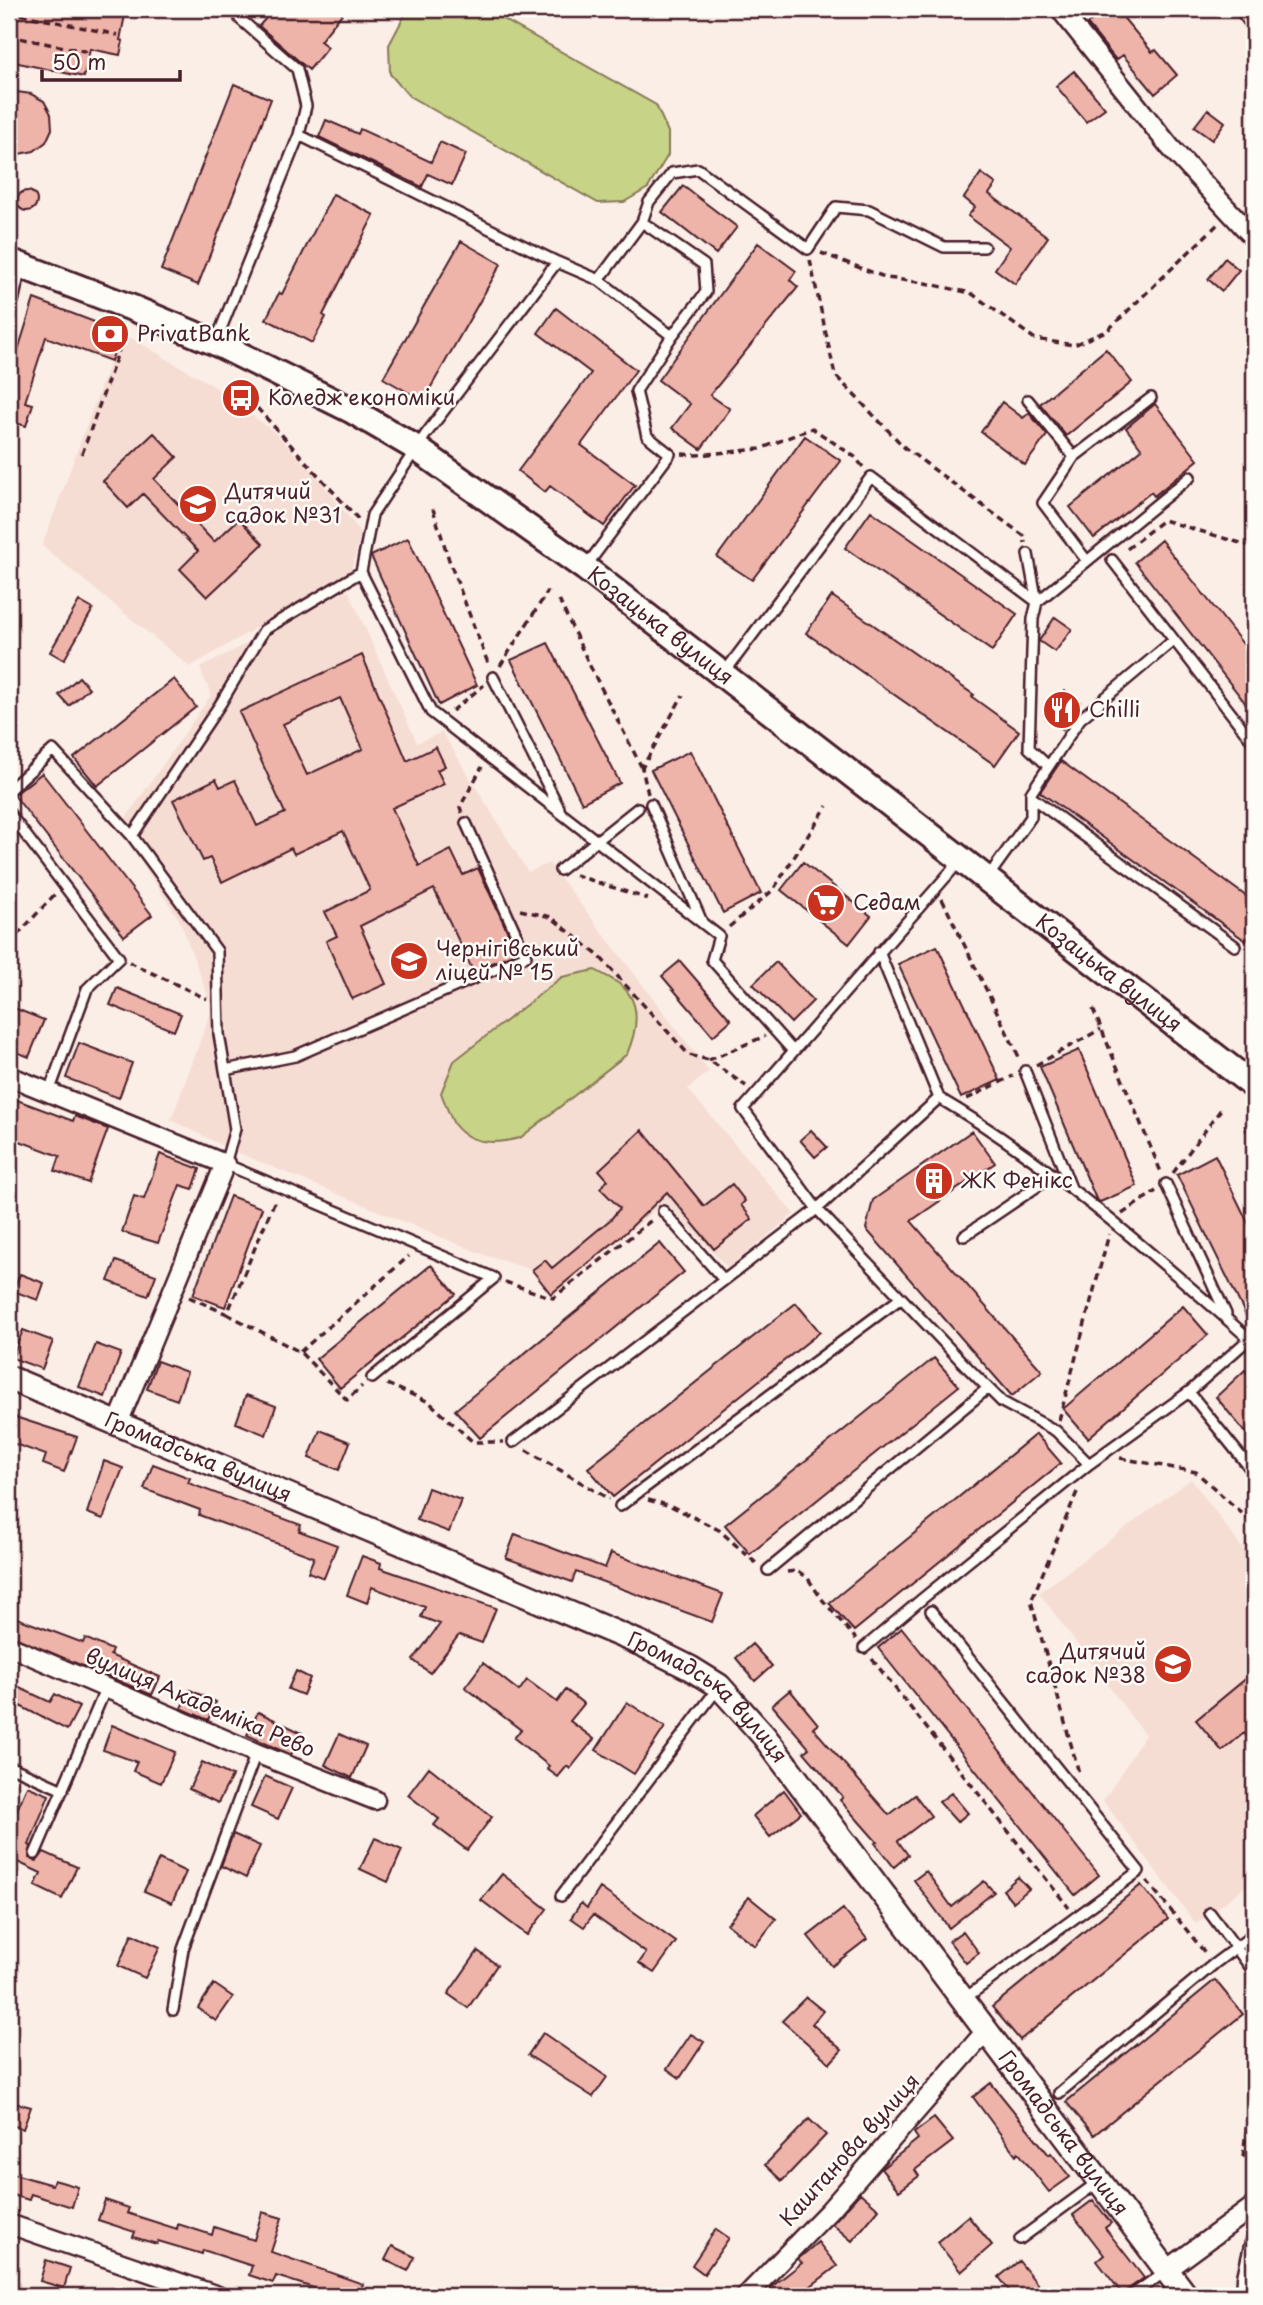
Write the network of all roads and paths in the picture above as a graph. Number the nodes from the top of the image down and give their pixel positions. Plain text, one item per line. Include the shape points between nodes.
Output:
1 (246, 9) edge
2 (1060, 9) edge
3 (9, 12) edge
4 (118, 35) dead end
5 (9, 36) edge
6 (89, 52) dead end
7 (299, 135) junction
8 (1230, 212) junction
9 (642, 222) junction
10 (1254, 238) edge
11 (984, 247) dead end
12 (808, 249) junction
13 (556, 262) junction
14 (13, 263) edge
15 (599, 280) junction
16 (9, 299) edge
17 (126, 330) dead end
18 (672, 336) junction
19 (216, 343) junction
20 (249, 398) dead end
21 (1152, 398) dead end
22 (1028, 400) dead end
23 (416, 448) junction
24 (82, 454) dead end
25 (670, 454) junction
26 (1074, 457) junction
27 (871, 477) junction
28 (1190, 477) dead end
29 (433, 509) dead end
30 (369, 531) junction
31 (1254, 547) edge
32 (1028, 554) joint
33 (1112, 560) joint
34 (1087, 561) junction
35 (585, 568) junction
36 (361, 572) junction
37 (548, 592) dead end
38 (559, 600) dead end
39 (1037, 602) junction
40 (1174, 640) junction
41 (723, 674) junction
42 (493, 677) junction
43 (683, 695) dead end
44 (442, 719) junction
45 (1254, 743) edge
46 (488, 756) junction
47 (1048, 766) junction
48 (642, 768) junction
49 (9, 790) edge
50 (1031, 797) junction
51 (651, 804) joint
52 (827, 806) dead end
53 (638, 808) dead end
54 (9, 813) edge
55 (562, 813) junction
56 (466, 822) joint
57 (132, 836) junction
58 (597, 840) junction
59 (962, 858) junction
60 (560, 870) joint
61 (988, 878) junction
62 (63, 884) junction
63 (939, 893) dead end
64 (650, 900) dead end
65 (504, 906) junction
66 (703, 923) junction
67 (719, 936) junction
68 (9, 944) edge
69 (1235, 946) dead end
70 (879, 952) junction
71 (119, 958) junction
72 (218, 1005) junction
73 (1093, 1009) dead end
74 (1101, 1029) junction
75 (776, 1032) junction
76 (793, 1051) junction
77 (709, 1060) junction
78 (225, 1070) junction
79 (1025, 1071) junction
80 (9, 1076) edge
81 (1254, 1086) edge
82 (49, 1092) junction
83 (757, 1093) junction
84 (939, 1098) junction
85 (952, 1106) junction
86 (1222, 1108) dead end
87 (1245, 1125) dead end
88 (1254, 1152) edge
89 (225, 1164) junction
90 (1054, 1175) junction
91 (1166, 1184) junction
92 (281, 1187) junction
93 (1072, 1189) junction
94 (817, 1209) junction
95 (663, 1211) joint
96 (1112, 1221) junction
97 (964, 1236) dead end
98 (421, 1246) junction
99 (494, 1278) junction
100 (724, 1280) junction
101 (172, 1290) junction
102 (901, 1298) junction
103 (227, 1314) junction
104 (1228, 1319) junction
105 (1252, 1341) edge
106 (300, 1352) junction
107 (9, 1378) edge
108 (372, 1378) junction
109 (988, 1388) junction
110 (1189, 1392) junction
111 (118, 1423) junction
112 (1056, 1431) junction
113 (513, 1442) junction
114 (1102, 1455) junction
115 (1089, 1464) junction
116 (1254, 1474) edge
117 (632, 1497) junction
118 (620, 1506) joint
119 (1254, 1524) edge
120 (768, 1570) junction
121 (931, 1611) dead end
122 (9, 1646) edge
123 (864, 1648) junction
124 (719, 1686) junction
125 (106, 1688) junction
126 (256, 1753) junction
127 (9, 1766) edge
128 (62, 1790) junction
129 (375, 1800) dead end
130 (1089, 1808) junction
131 (35, 1854) dead end
132 (1139, 1871) junction
133 (561, 1896) dead end
134 (1210, 1913) dead end
135 (1077, 1918) junction
136 (1254, 1934) edge
137 (1236, 1947) junction
138 (1213, 1964) junction
139 (1254, 1972) edge
140 (964, 1999) junction
141 (173, 2010) dead end
142 (986, 2031) junction
143 (1254, 2060) edge
144 (1059, 2093) dead end
145 (1242, 2157) dead end
146 (1100, 2181) junction
147 (1254, 2206) edge
148 (9, 2224) edge
149 (1020, 2239) dead end
150 (1254, 2246) edge
151 (1167, 2270) junction
152 (218, 2296) edge
153 (746, 2296) edge
154 (1131, 2296) edge
155 (1186, 2296) edge
156 (1246, 2296) edge

1 - 7 lane via 240,19 297,69 306,106
2 - 8 street via 1170,147
3 - 4 path
5 - 6 path
7 - 13 lane
7 - 19 lane
8 - 10 street
8 - 12 path via 1108,330 1074,345 1035,339 971,293 887,278
9 - 12 lane via 649,202 672,173 698,169
9 - 15 lane
9 - 18 lane via 704,265 706,292
11 - 12 lane via 944,247 869,210 836,207
12 - 32 path via 835,375 905,448 1024,536
13 - 15 lane
13 - 23 lane
14 - 16 street
14 - 19 main road, Козацька вулиця
15 - 18 lane
17 - 24 path
18 - 25 lane via 636,391 647,436
19 - 23 main road, Козацька вулиця
20 - 30 path
21 - 26 lane
22 - 26 lane
23 - 30 lane via 372,515
23 - 35 main road, Козацька вулиця
25 - 27 path via 760,449 812,428 855,457
25 - 35 lane
26 - 34 lane via 1043,503
27 - 39 lane
27 - 41 lane
28 - 34 lane
29 - 42 path
30 - 36 lane
31 - 33 path via 1163,520
32 - 39 lane
33 - 40 lane
34 - 39 lane
35 - 41 main road, Козацька вулиця
36 - 44 lane via 431,712
36 - 57 lane via 264,630
37 - 42 path
38 - 48 path
39 - 47 lane via 1029,748
40 - 45 lane
40 - 47 lane via 1080,719
41 - 59 main road, Козацька вулиця
42 - 44 path
42 - 55 lane
43 - 48 path
44 - 46 lane
46 - 55 lane
46 - 56 path via 460,807
47 - 50 lane
48 - 51 path
49 - 57 lane via 54,750
50 - 61 lane via 1031,817
50 - 69 lane
51 - 66 lane
52 - 67 path via 773,890
53 - 58 lane
54 - 62 lane
55 - 58 lane
56 - 65 lane
57 - 72 lane via 217,951
58 - 60 lane
58 - 66 lane
59 - 61 main road, Козацька вулиця
59 - 70 lane
60 - 64 path
61 - 81 main road, Козацька вулиця
62 - 68 path
62 - 71 lane
63 - 79 path
65 - 77 path via 551,917 600,957 689,1055
65 - 78 lane via 526,956 295,1056
66 - 67 lane
67 - 75 lane via 712,960
70 - 76 lane
70 - 84 lane
71 - 72 path
71 - 82 lane via 87,989
72 - 78 lane
73 - 74 path
74 - 79 path
74 - 91 path
75 - 76 lane
75 - 77 path
76 - 83 lane
77 - 83 path
78 - 89 lane via 235,1129
79 - 85 path
79 - 93 lane
80 - 82 street
82 - 89 street
83 - 94 lane via 743,1109
84 - 85 lane
84 - 94 lane
85 - 90 lane
86 - 91 path
87 - 88 path
89 - 92 lane
89 - 101 street
90 - 93 lane
90 - 97 lane
91 - 96 path
91 - 104 lane
92 - 98 lane
92 - 103 path
93 - 96 lane
94 - 100 lane
94 - 102 lane
95 - 99 path via 553,1298
95 - 100 lane
96 - 104 lane
96 - 112 path
98 - 99 lane
98 - 106 path
99 - 108 lane
100 - 113 lane
101 - 103 path
101 - 111 street
102 - 109 lane
102 - 117 lane
103 - 106 path
104 - 105 lane
105 - 110 lane
106 - 108 path via 347,1400
107 - 111 street, Громадська вулиця
108 - 113 path via 429,1402 472,1443
109 - 112 lane via 1002,1402
109 - 120 lane
110 - 114 lane
110 - 116 lane
111 - 124 street, Громадська вулиця via 642,1644
112 - 115 lane
113 - 118 path
114 - 115 lane
114 - 119 path via 1196,1472
115 - 123 lane
115 - 130 path via 1031,1601
117 - 118 lane
117 - 120 path via 671,1506 719,1530
120 - 123 path via 797,1571 807,1577
121 - 130 lane
122 - 125 street, вулиця Академіка Рево
123 - 135 path
124 - 133 lane
124 - 140 street, Громадська вулиця via 764,1736
125 - 126 street, вулиця Академіка Рево
125 - 128 lane
126 - 129 street, вулиця Академіка Рево
126 - 141 lane via 183,1949
127 - 128 lane
128 - 131 lane
130 - 132 lane
132 - 135 lane
132 - 138 path
134 - 137 lane
135 - 140 lane
136 - 137 lane
137 - 138 lane
137 - 139 lane
138 - 144 lane
140 - 142 street, Громадська вулиця
142 - 146 street, Громадська вулиця
142 - 153 street, Каштанова вулиця via 829,2211
143 - 145 path
146 - 149 lane
146 - 151 street, Громадська вулиця
147 - 151 street
148 - 152 street
150 - 156 street
151 - 154 lane
151 - 155 street, Громадська вулиця

